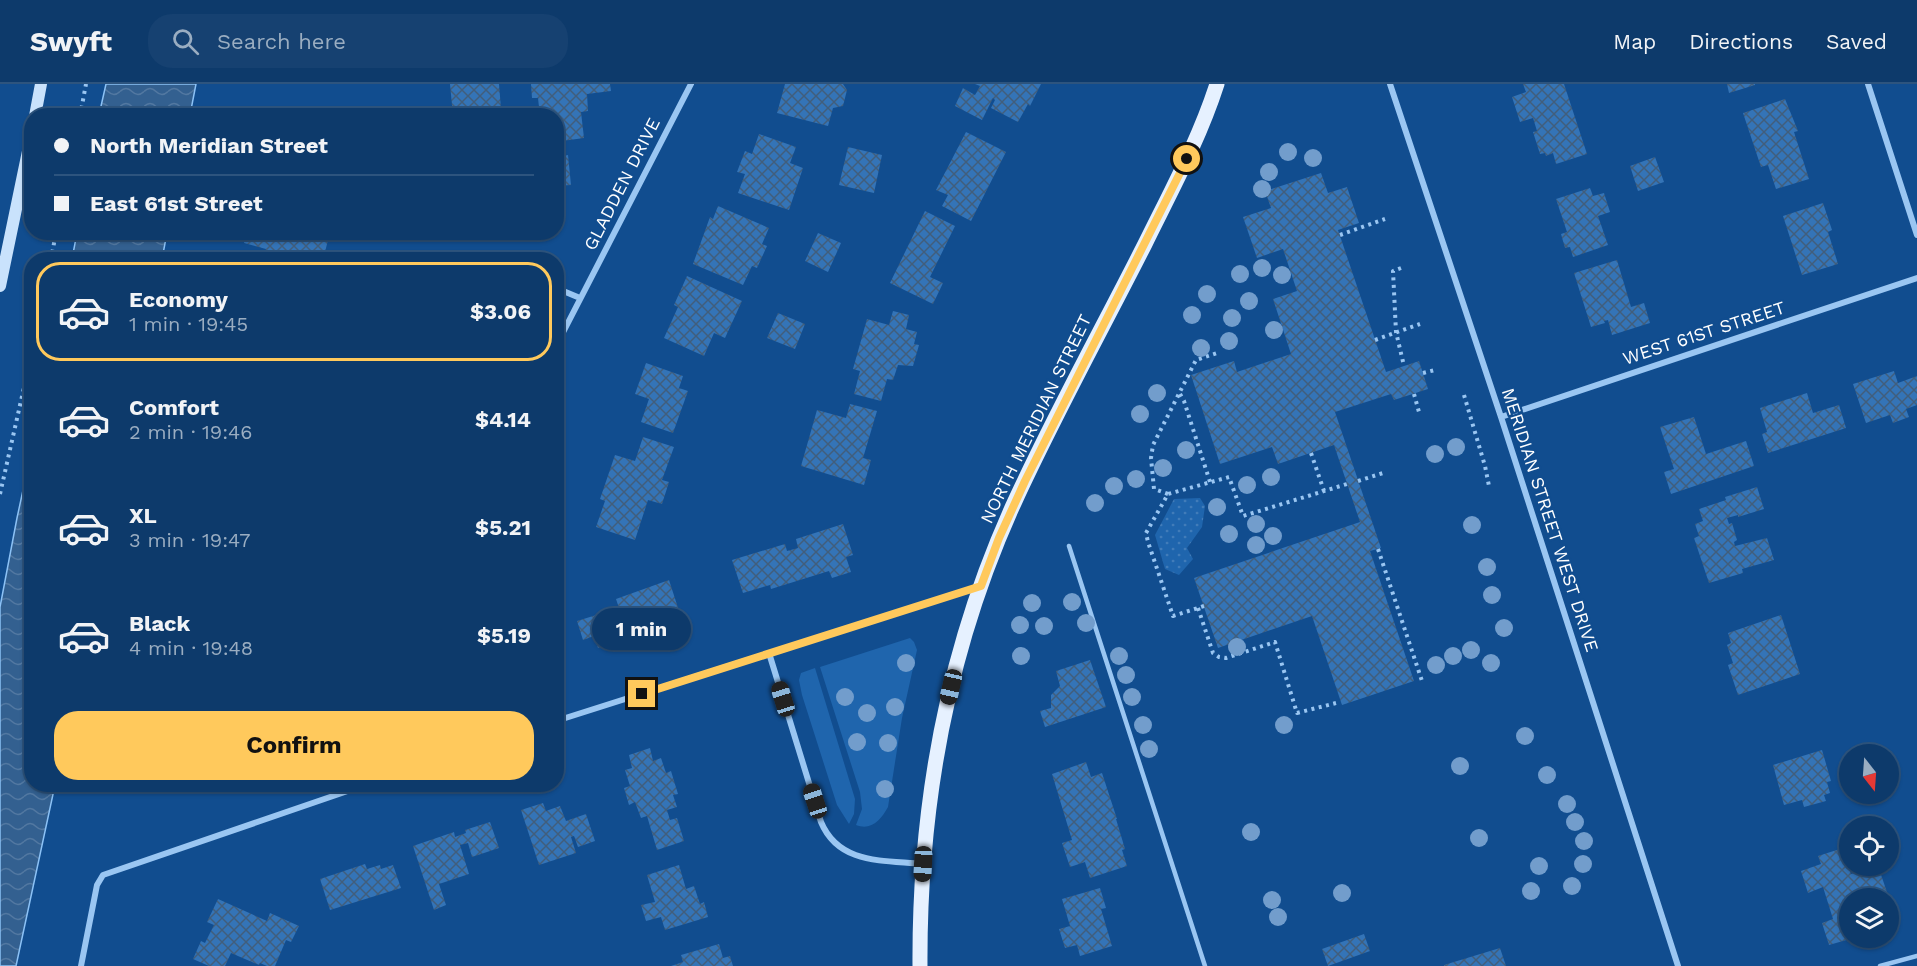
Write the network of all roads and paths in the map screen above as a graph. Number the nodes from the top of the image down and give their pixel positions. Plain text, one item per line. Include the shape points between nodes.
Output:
1 (41, 84) edge
2 (86, 84) edge
3 (691, 84) edge
4 (1217, 84) edge
5 (1390, 84) edge
6 (1868, 84) edge
7 (36, 108) edge
8 (82, 108) edge
9 (24, 170) edge
10 (1385, 219) dead end
11 (1340, 235) dead end
12 (1917, 235) edge
13 (1401, 268) dead end
14 (1917, 278) edge
15 (0, 286) edge
16 (564, 291) edge
17 (580, 298) junction
18 (1420, 324) dead end
19 (564, 330) edge
20 (1396, 332) junction
21 (1375, 340) dead end
22 (1217, 353) dead end
23 (1404, 366) dead end
24 (1435, 370) dead end
25 (1423, 374) dead end
26 (24, 388) edge
27 (1179, 393) junction
28 (1414, 394) dead end
29 (1464, 394) dead end
30 (1419, 412) dead end
31 (1501, 417) junction
32 (1311, 453) dead end
33 (1383, 473) dead end
34 (1358, 481) dead end
35 (1210, 482) junction
36 (1347, 484) dead end
37 (1489, 486) dead end
38 (1324, 491) junction
39 (0, 494) edge
40 (1168, 494) junction
41 (1069, 546) dead end
42 (1378, 549) dead end
43 (981, 586) junction
44 (1204, 606) dead end
45 (1198, 608) junction
46 (769, 653) junction
47 (1422, 681) dead end
48 (1336, 703) dead end
49 (564, 719) edge
50 (345, 792) edge
51 (923, 864) junction
52 (1917, 956) edge
53 (81, 966) edge
54 (920, 966) edge
55 (1205, 966) edge
56 (1678, 966) edge
57 (1880, 966) edge

1 - 7 main road
2 - 8 path
3 - 17 street, GLADDEN DRIVE
4 - 43 main road, NORTH MERIDIAN STREET via 1182,170 1015,502
5 - 31 street, MERIDIAN STREET WEST DRIVE
6 - 12 street
9 - 15 main road
10 - 11 path
13 - 20 path via 1393,271
14 - 31 street, WEST 61ST STREET
16 - 17 street
17 - 19 street, GLADDEN DRIVE
18 - 20 path
20 - 21 path
20 - 23 path
22 - 27 path via 1196,360
24 - 25 path
26 - 39 path
27 - 35 path
27 - 40 path via 1153,445 1151,458 1155,489
28 - 30 path
29 - 37 path
31 - 56 street, MERIDIAN STREET WEST DRIVE
32 - 38 path
33 - 34 path
35 - 38 path via 1229,477 1243,516
35 - 40 path
36 - 38 path
40 - 45 path via 1146,533 1148,542 1173,616
41 - 55 lane
42 - 47 path
43 - 46 street
43 - 51 main road, NORTH MERIDIAN STREET via 955,668 942,726
44 - 45 path
45 - 48 path via 1213,653 1219,657 1275,642 1297,713
46 - 49 street
46 - 51 street via 827,834 840,848 854,855
50 - 53 street via 103,875 97,885
51 - 54 main road, NORTH MERIDIAN STREET
52 - 57 lane

